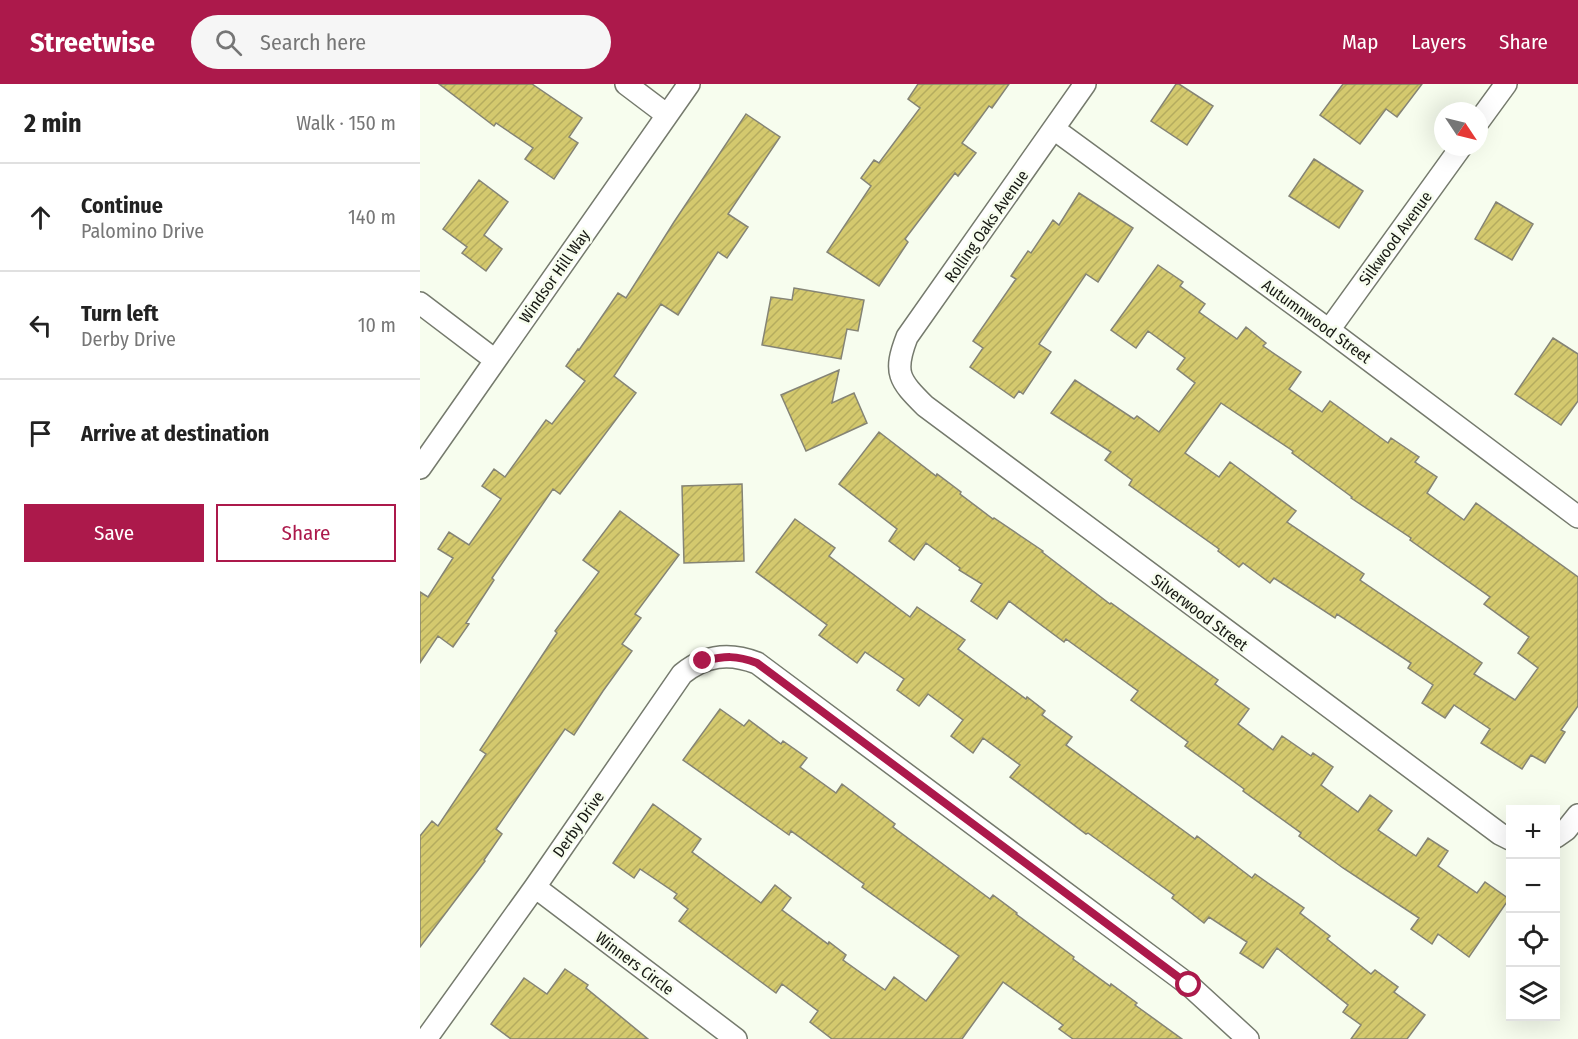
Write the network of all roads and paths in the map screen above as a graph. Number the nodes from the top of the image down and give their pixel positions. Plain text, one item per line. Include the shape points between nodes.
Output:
1 (626, 84) edge
2 (689, 84) edge
3 (1085, 84) edge
4 (1506, 84) edge
5 (1488, 109) edge
6 (667, 115) junction
7 (1054, 129) junction
8 (1455, 156) edge
9 (420, 303) edge
10 (1329, 330) junction
11 (495, 360) junction
12 (899, 374) joint
13 (420, 468) edge
14 (1578, 517) edge
15 (1575, 818) edge
16 (1560, 834) edge
17 (1506, 837) edge
18 (535, 887) junction
19 (426, 1039) edge
20 (736, 1039) edge
21 (1248, 1039) edge

1 - 6 street
2 - 6 street, Windsor Hill Way
3 - 7 street, Rolling Oaks Avenue
4 - 5 street
6 - 11 street, Windsor Hill Way
7 - 10 street, Autumnwood Street
7 - 12 street, Rolling Oaks Avenue via 907,338
8 - 10 street, Silkwood Avenue
9 - 11 street
10 - 14 street, Autumnwood Street
11 - 13 street, Windsor Hill Way
12 - 17 street, Silverwood Street via 925,406
15 - 16 street
18 - 19 street, Derby Drive
18 - 20 street, Winners Circle
18 - 21 street, Derby Drive via 682,674 703,661 731,656 757,663 1189,985

